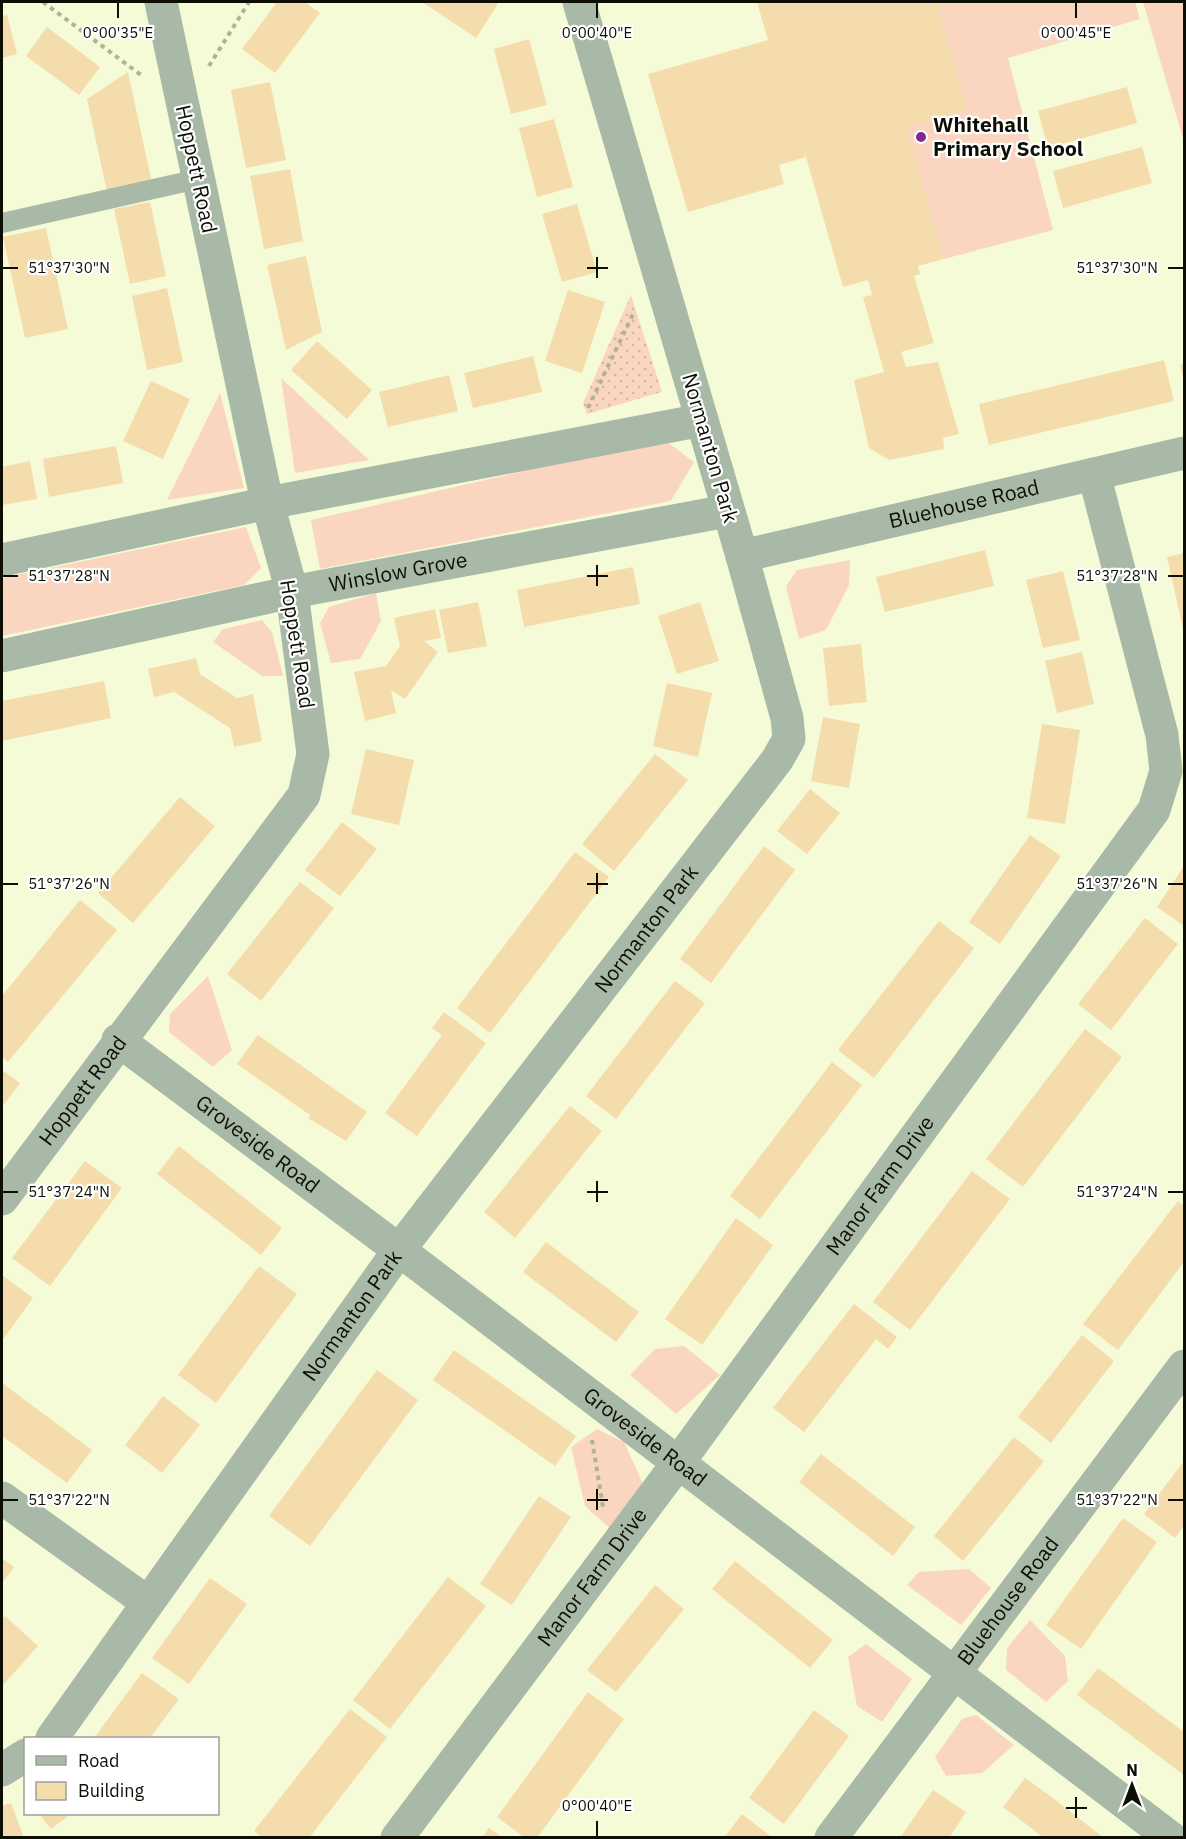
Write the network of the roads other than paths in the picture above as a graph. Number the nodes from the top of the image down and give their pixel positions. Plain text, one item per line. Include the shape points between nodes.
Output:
1 (161, 2) edge
2 (579, 2) edge
3 (198, 179) junction
4 (2, 223) edge
5 (702, 420) junction
6 (1185, 453) edge
7 (1094, 474) junction
8 (268, 503) junction
9 (727, 512) junction
10 (742, 556) junction
11 (2, 560) edge
12 (292, 592) junction
13 (2, 656) edge
14 (118, 1040) junction
15 (2, 1199) edge
16 (399, 1250) junction
17 (1185, 1366) edge
18 (678, 1463) junction
19 (2, 1498) edge
20 (147, 1602) junction
21 (956, 1672) junction
22 (53, 1737) edge
23 (24, 1756) edge
24 (2, 1770) edge
25 (397, 1838) edge
26 (831, 1838) edge
27 (1171, 1838) edge

1 - 3 street, Hoppett Road
2 - 5 street, Normanton Park
3 - 4 lane
3 - 8 street, Hoppett Road
5 - 8 street
5 - 9 street, Normanton Park
6 - 7 street, Bluehouse Road
7 - 10 street, Bluehouse Road
7 - 18 street, Manor Farm Drive via 1162,735 1166,771 1154,810
8 - 11 street
8 - 12 street, Hoppett Road
9 - 10 street, Normanton Park
9 - 12 street, Winslow Grove
10 - 16 street, Normanton Park via 787,718 789,739
12 - 13 street, Winslow Grove
12 - 14 street, Hoppett Road via 313,754 304,795
14 - 15 street, Hoppett Road
14 - 16 street, Groveside Road
16 - 18 street, Groveside Road
16 - 20 street, Normanton Park
17 - 21 street, Bluehouse Road
18 - 21 street, Groveside Road
18 - 25 street, Manor Farm Drive
19 - 20 street
20 - 22 street, Normanton Park
21 - 26 street, Bluehouse Road
21 - 27 street, Groveside Road
23 - 24 street

